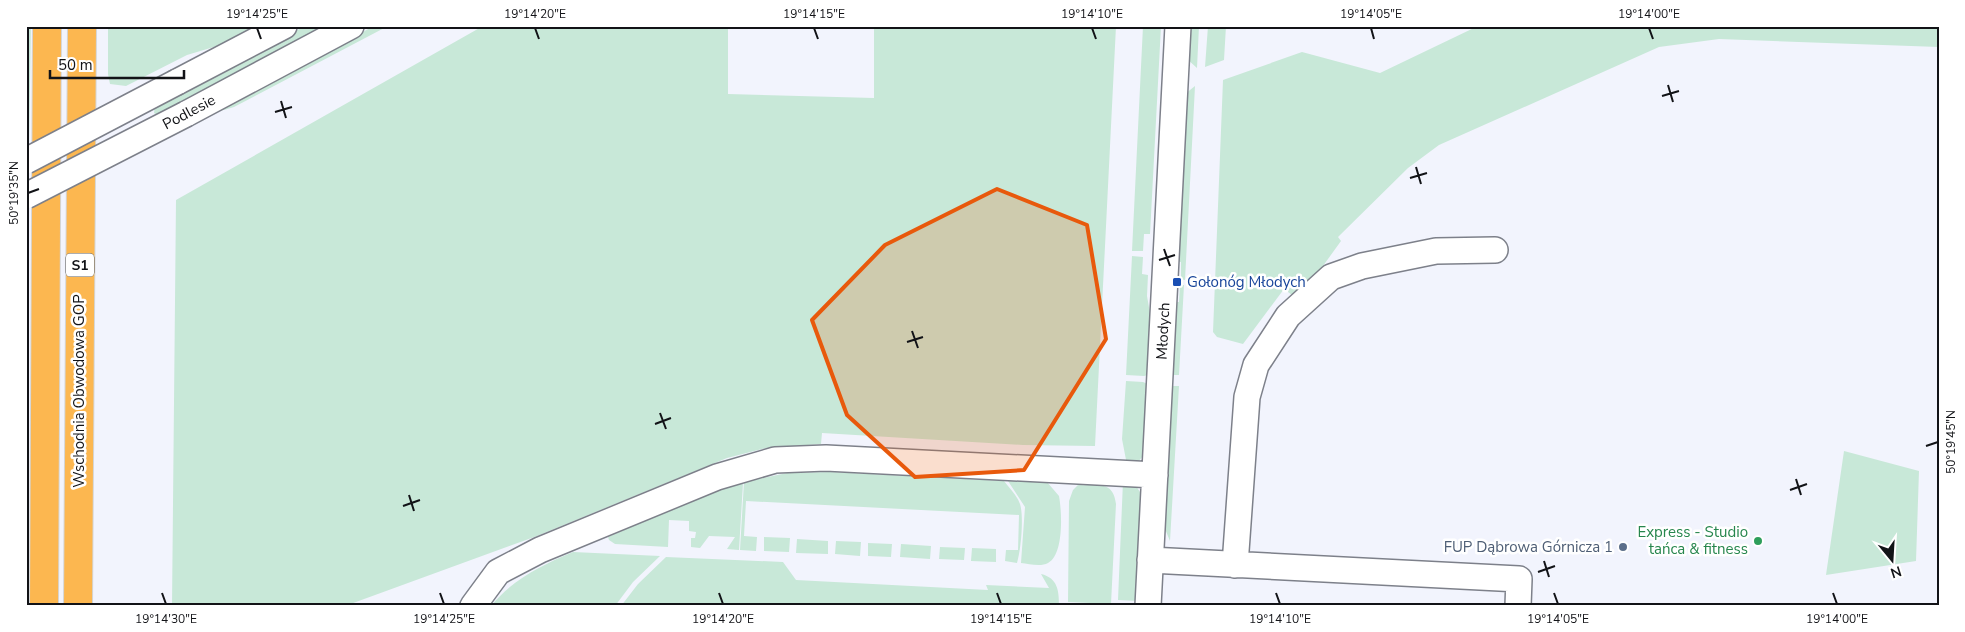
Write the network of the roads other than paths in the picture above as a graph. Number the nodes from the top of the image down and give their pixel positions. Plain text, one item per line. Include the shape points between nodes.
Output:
1 (47, 26) edge
2 (82, 26) edge
3 (284, 26) edge
4 (351, 26) edge
5 (1178, 26) edge
6 (26, 161) edge
7 (26, 196) edge
8 (1495, 250) dead end
9 (45, 367) junction
10 (26, 457) edge
11 (1155, 475) junction
12 (1150, 560) junction
13 (1234, 565) junction
14 (44, 606) edge
15 (78, 606) edge
16 (474, 606) edge
17 (1148, 606) edge
18 (1518, 606) edge

1 - 9 highway, S1
2 - 15 highway, Wschodnia Obwodowa GOP / S1
3 - 6 street, bridge
4 - 7 street, Podlesie, bridge
5 - 11 street, Młodych
8 - 13 street via 1436,251 1362,266 1331,277 1288,316 1256,365 1247,396
9 - 10 highway
9 - 14 highway, S1
11 - 12 street, Młodych
11 - 16 street via 826,458 774,460 717,477 540,550 498,572
12 - 13 street
12 - 17 street, Młodych
13 - 18 street via 1519,579

